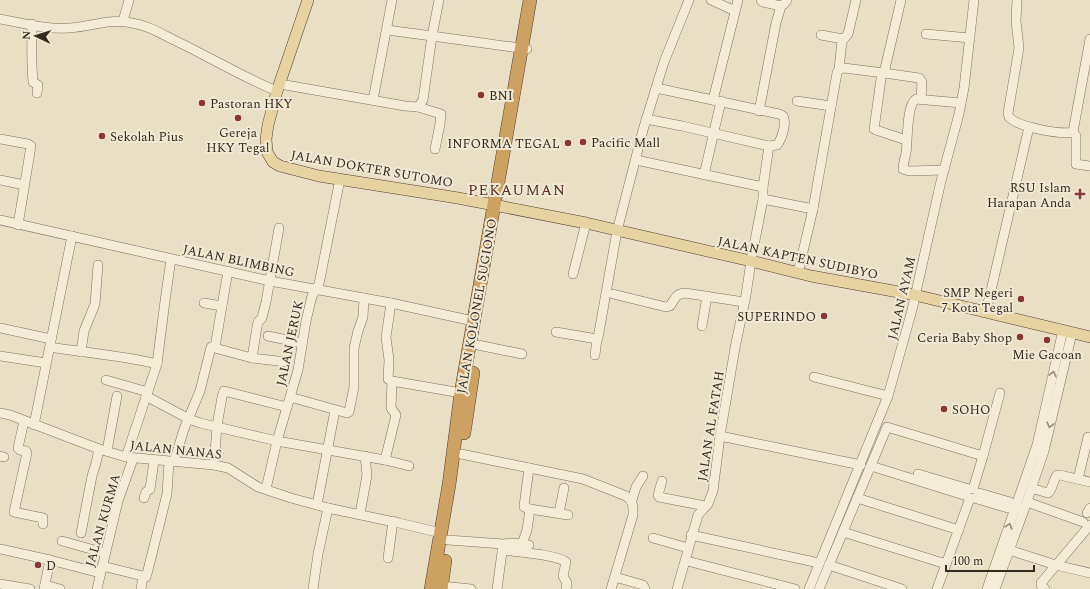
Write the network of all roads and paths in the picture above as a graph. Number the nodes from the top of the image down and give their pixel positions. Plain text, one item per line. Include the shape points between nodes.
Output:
1 (128, 0) edge
2 (308, 0) edge
3 (392, 0) edge
4 (439, 0) edge
5 (530, 0) edge
6 (536, 0) edge
7 (689, 0) edge
8 (711, 0) edge
9 (738, 0) edge
10 (762, 0) edge
11 (856, 0) edge
12 (901, 0) edge
13 (974, 0) edge
14 (1016, 0) edge
15 (784, 3) edge
16 (735, 11) junction
17 (0, 18) edge
18 (123, 21) junction
19 (32, 24) junction
20 (387, 30) junction
21 (926, 34) dead end
22 (821, 35) dead end
23 (432, 36) junction
24 (970, 38) junction
25 (843, 39) junction
26 (1090, 39) edge
27 (524, 48) junction
28 (839, 69) junction
29 (883, 73) junction
30 (1086, 86) edge
31 (278, 87) junction
32 (656, 88) junction
33 (37, 93) dead end
34 (921, 99) junction
35 (374, 100) junction
36 (717, 101) junction
37 (797, 101) dead end
38 (961, 103) junction
39 (832, 106) junction
40 (418, 107) junction
41 (759, 111) junction
42 (646, 119) junction
43 (1029, 127) junction
44 (1073, 132) junction
45 (714, 133) junction
46 (0, 139) edge
47 (906, 140) junction
48 (769, 146) junction
49 (435, 149) dead end
50 (636, 160) junction
51 (1090, 166) edge
52 (944, 170) junction
53 (704, 175) junction
54 (340, 179) junction
55 (0, 180) edge
56 (24, 185) junction
57 (763, 187) junction
58 (762, 199) junction
59 (497, 205) junction
60 (813, 209) junction
61 (0, 220) edge
62 (586, 223) junction
63 (18, 225) junction
64 (279, 228) dead end
65 (617, 231) junction
66 (72, 236) junction
67 (172, 259) junction
68 (751, 261) junction
69 (98, 265) dead end
70 (228, 271) junction
71 (798, 273) junction
72 (573, 274) dead end
73 (270, 281) junction
74 (317, 289) junction
75 (613, 294) dead end
76 (915, 295) junction
77 (707, 296) junction
78 (364, 298) junction
79 (744, 302) junction
80 (204, 303) dead end
81 (391, 303) junction
82 (222, 306) junction
83 (986, 312) junction
84 (473, 321) junction
85 (702, 326) dead end
86 (0, 328) edge
87 (1067, 331) junction
88 (556, 332) dead end
89 (268, 336) dead end
90 (1090, 337) edge
91 (597, 340) junction
92 (51, 343) junction
93 (302, 343) junction
94 (478, 345) junction
95 (215, 347) junction
96 (81, 352) junction
97 (522, 354) dead end
98 (595, 355) dead end
99 (0, 356) edge
100 (252, 358) junction
101 (286, 362) dead end
102 (46, 363) junction
103 (157, 364) junction
104 (814, 377) dead end
105 (106, 380) dead end
106 (392, 381) junction
107 (460, 393) junction
108 (1000, 393) dead end
109 (147, 394) junction
110 (117, 396) dead end
111 (888, 396) junction
112 (290, 397) junction
113 (1051, 402) junction
114 (287, 407) junction
115 (335, 410) junction
116 (0, 413) edge
117 (189, 419) junction
118 (24, 421) junction
119 (34, 425) junction
120 (218, 426) junction
121 (720, 436) junction
122 (1088, 437) dead end
123 (277, 441) junction
124 (103, 450) junction
125 (328, 450) junction
126 (461, 454) junction
127 (365, 456) junction
128 (983, 456) junction
129 (130, 458) junction
130 (154, 460) junction
131 (385, 460) junction
132 (171, 462) junction
133 (872, 464) junction
134 (214, 465) junction
135 (861, 465) junction
136 (409, 466) dead end
137 (529, 468) junction
138 (643, 476) dead end
139 (1078, 479) junction
140 (662, 481) dead end
141 (1090, 482) edge
142 (564, 488) dead end
143 (1031, 488) junction
144 (266, 489) junction
145 (971, 494) junction
146 (144, 498) dead end
147 (857, 498) junction
148 (632, 500) junction
149 (317, 505) junction
150 (705, 506) junction
151 (1019, 506) junction
152 (328, 508) junction
153 (530, 509) junction
154 (360, 514) junction
155 (393, 521) junction
156 (1086, 523) edge
157 (43, 524) dead end
158 (959, 530) junction
159 (843, 532) junction
160 (81, 533) dead end
161 (693, 536) junction
162 (1086, 536) edge
163 (444, 537) junction
164 (653, 538) dead end
165 (62, 541) dead end
166 (503, 547) junction
167 (688, 548) junction
168 (0, 549) edge
169 (1005, 549) junction
170 (105, 553) junction
171 (388, 558) dead end
172 (50, 560) junction
173 (691, 562) dead end
174 (817, 562) junction
175 (946, 564) junction
176 (829, 565) junction
177 (1056, 565) junction
178 (101, 570) junction
179 (1090, 573) edge
180 (144, 576) junction
181 (615, 577) junction
182 (0, 584) edge
183 (45, 587) edge
184 (1043, 587) edge
185 (438, 588) edge
186 (30, 589) edge
187 (60, 589) edge
188 (97, 589) edge
189 (141, 589) edge
190 (313, 589) edge
191 (471, 589) edge
192 (497, 589) edge
193 (566, 589) edge
194 (611, 589) edge
195 (645, 589) edge
196 (677, 589) edge
197 (794, 589) edge
198 (809, 589) edge
199 (819, 589) edge
200 (902, 589) edge
201 (937, 589) edge
202 (987, 589) edge
203 (995, 589) edge

1 - 18 street
2 - 31 main road, JALAN DOKTER SUTOMO
3 - 20 street
4 - 23 street
5 - 27 highway
6 - 27 highway
7 - 32 street
8 - 16 street
9 - 16 street
10 - 15 street via 765,3
11 - 25 street via 848,34
12 - 29 street
13 - 24 street, JALAN AYAM
14 - 43 street via 1019,48 1008,117
15 - 41 street via 776,23
16 - 36 street
17 - 19 street
18 - 19 street via 106,21 69,28
18 - 31 street via 153,30
19 - 33 street via 32,73 33,82 38,85
20 - 23 street
20 - 35 street
21 - 24 street
22 - 25 street
23 - 27 street
23 - 40 street via 423,100
24 - 38 street, JALAN AYAM
25 - 28 street
26 - 30 street
27 - 59 highway
28 - 29 street
28 - 39 street
29 - 34 street via 919,78 922,82
29 - 47 street via 874,129
30 - 44 street
31 - 35 street
31 - 54 main road, JALAN DOKTER SUTOMO via 266,138 270,159 280,166
32 - 36 street
32 - 42 street
34 - 38 street
34 - 47 street via 912,102
35 - 40 street
36 - 41 street
36 - 45 street
37 - 39 street
38 - 52 street, JALAN AYAM
39 - 60 street
40 - 49 street via 441,114
41 - 48 street via 779,114 784,118 779,143 776,146
42 - 45 street
42 - 50 street
43 - 44 street
43 - 83 street
44 - 51 street via 1076,136 1076,164
45 - 48 street
45 - 53 street
46 - 56 street via 31,146
47 - 52 street via 903,166 905,170
48 - 57 street, JALAN AL FATAH
50 - 53 street
50 - 65 street
52 - 76 street, JALAN AYAM
53 - 57 street
54 - 59 main road, JALAN DOKTER SUTOMO
54 - 74 street, JALAN JERUK
55 - 56 street
56 - 63 street
57 - 58 street, JALAN AL FATAH
58 - 60 street
58 - 68 street, JALAN AL FATAH
59 - 62 main road, JALAN KAPTEN SUDIBYO
59 - 84 highway, JALAN KOLONEL SUGIONO
59 - 94 highway, JALAN KOLONEL SUGIONO
60 - 71 street
61 - 63 street, JALAN BLIMBING
62 - 65 main road, JALAN KAPTEN SUDIBYO
62 - 72 street
63 - 66 street, JALAN BLIMBING
64 - 73 street
65 - 68 main road, JALAN KAPTEN SUDIBYO
65 - 91 street
66 - 67 street, JALAN BLIMBING
66 - 92 street
67 - 70 street, JALAN BLIMBING
67 - 103 street, JALAN KURMA
68 - 71 main road, JALAN KAPTEN SUDIBYO
68 - 79 street, JALAN AL FATAH
69 - 96 street via 95,304 84,331
70 - 73 street, JALAN BLIMBING
70 - 82 street
71 - 76 main road, JALAN KAPTEN SUDIBYO
73 - 74 street, JALAN BLIMBING
73 - 100 street via 262,318 258,322
74 - 78 street, JALAN BLIMBING
74 - 93 street, JALAN JERUK via 312,296
75 - 77 street via 666,306 670,306 680,294
76 - 83 main road, JALAN KAPTEN SUDIBYO
76 - 111 street, JALAN AYAM
77 - 79 street
77 - 85 street
78 - 81 street, JALAN BLIMBING
78 - 115 street via 363,317 354,348 354,387 348,412
79 - 121 street, JALAN AL FATAH
80 - 82 street
81 - 84 street, JALAN BLIMBING
81 - 106 street via 386,337 389,360 387,378
82 - 95 street
83 - 87 main road, JALAN KAPTEN SUDIBYO
84 - 107 highway, JALAN KOLONEL SUGIONO
86 - 92 street
87 - 90 main road, JALAN KAPTEN SUDIBYO
87 - 113 street
88 - 91 street
89 - 93 street
91 - 98 street
92 - 96 street
92 - 102 street
93 - 112 street, JALAN JERUK
94 - 97 street
94 - 126 highway, JALAN KOLONEL SUGIONO
95 - 100 street
95 - 117 street via 211,348 200,391
96 - 103 street via 112,354
99 - 102 street
100 - 101 street
102 - 119 street
103 - 109 street, JALAN KURMA
104 - 111 street
105 - 109 street
106 - 107 street
106 - 131 street via 391,408 396,415
107 - 163 highway, JALAN KOLONEL SUGIONO
108 - 128 street
109 - 117 street
109 - 129 street, JALAN KURMA
110 - 124 street
111 - 135 street, JALAN AYAM
112 - 114 street, JALAN JERUK
112 - 115 street
113 -> 143 street via 1044,451
113 - 151 street
114 - 120 street via 224,391
114 - 123 street, JALAN JERUK
115 - 125 street
116 - 118 street, JALAN NANAS
117 - 120 street
117 - 132 street
118 - 119 street, JALAN NANAS
118 - 157 street via 18,448 27,453 14,512 43,518
119 - 124 street, JALAN NANAS
120 - 123 street
120 - 134 street
121 - 135 street
121 - 150 street, JALAN AL FATAH via 713,491
122 - 139 street
123 - 125 street
123 - 144 street, JALAN JERUK
124 - 129 street, JALAN NANAS
124 - 160 street via 92,476
125 - 127 street
125 - 149 street
126 - 137 street
126 - 163 highway, JALAN KOLONEL SUGIONO
127 - 131 street
127 - 154 street via 367,475
128 - 133 street via 887,427
128 - 145 street
129 - 130 street, JALAN NANAS
129 - 170 street, JALAN KURMA
130 - 132 street, JALAN NANAS
130 - 146 street via 150,489
131 - 136 street
132 - 134 street, JALAN NANAS
132 - 180 street via 167,494 147,574
133 - 145 street
133 - 147 street
134 - 144 street, JALAN NANAS via 230,468 252,484
135 - 174 street, JALAN AYAM
137 - 148 street via 583,479
137 - 153 street via 524,507
138 - 148 street
139 - 141 street
139 - 143 street via 1057,475 1048,492
140 - 150 street via 659,497
142 - 153 street via 563,514
143 - 151 street
144 - 149 street, JALAN NANAS
145 - 151 street via 993,500 1008,508
145 - 158 street
147 - 158 street
147 - 159 street
148 - 181 street via 633,515
149 - 152 street, JALAN NANAS
150 - 161 street, JALAN AL FATAH via 698,515
151 - 156 street
151 - 169 street
152 - 154 street, JALAN NANAS
152 - 190 street
153 - 166 street via 525,544 508,543
154 - 155 street, JALAN NANAS
155 - 163 street, JALAN NANAS
155 - 171 street
156 - 162 street
158 - 175 street
159 - 175 street
159 - 176 street
161 - 167 street, JALAN AL FATAH
161 - 174 street
162 - 177 street
163 - 166 street, JALAN NANAS
163 - 185 highway, JALAN KOLONEL SUGIONO
164 - 167 street
165 - 170 street
166 - 192 street
166 - 193 street via 564,560 566,562 563,576 567,583
167 - 196 street, JALAN AL FATAH
168 - 172 street
169 - 177 street
169 - 202 street
169 - 203 street
170 - 178 street, JALAN KURMA
172 - 178 street
172 - 183 street
173 - 197 street
174 - 198 street, JALAN AYAM
175 - 201 street
176 - 199 street
176 - 200 street
177 - 179 street
177 - 184 street via 1041,583
178 - 180 street
178 - 188 street, JALAN KURMA
180 - 189 street
181 - 194 street
181 - 195 street via 644,585
182 - 186 street
183 - 187 street
185 - 191 street

